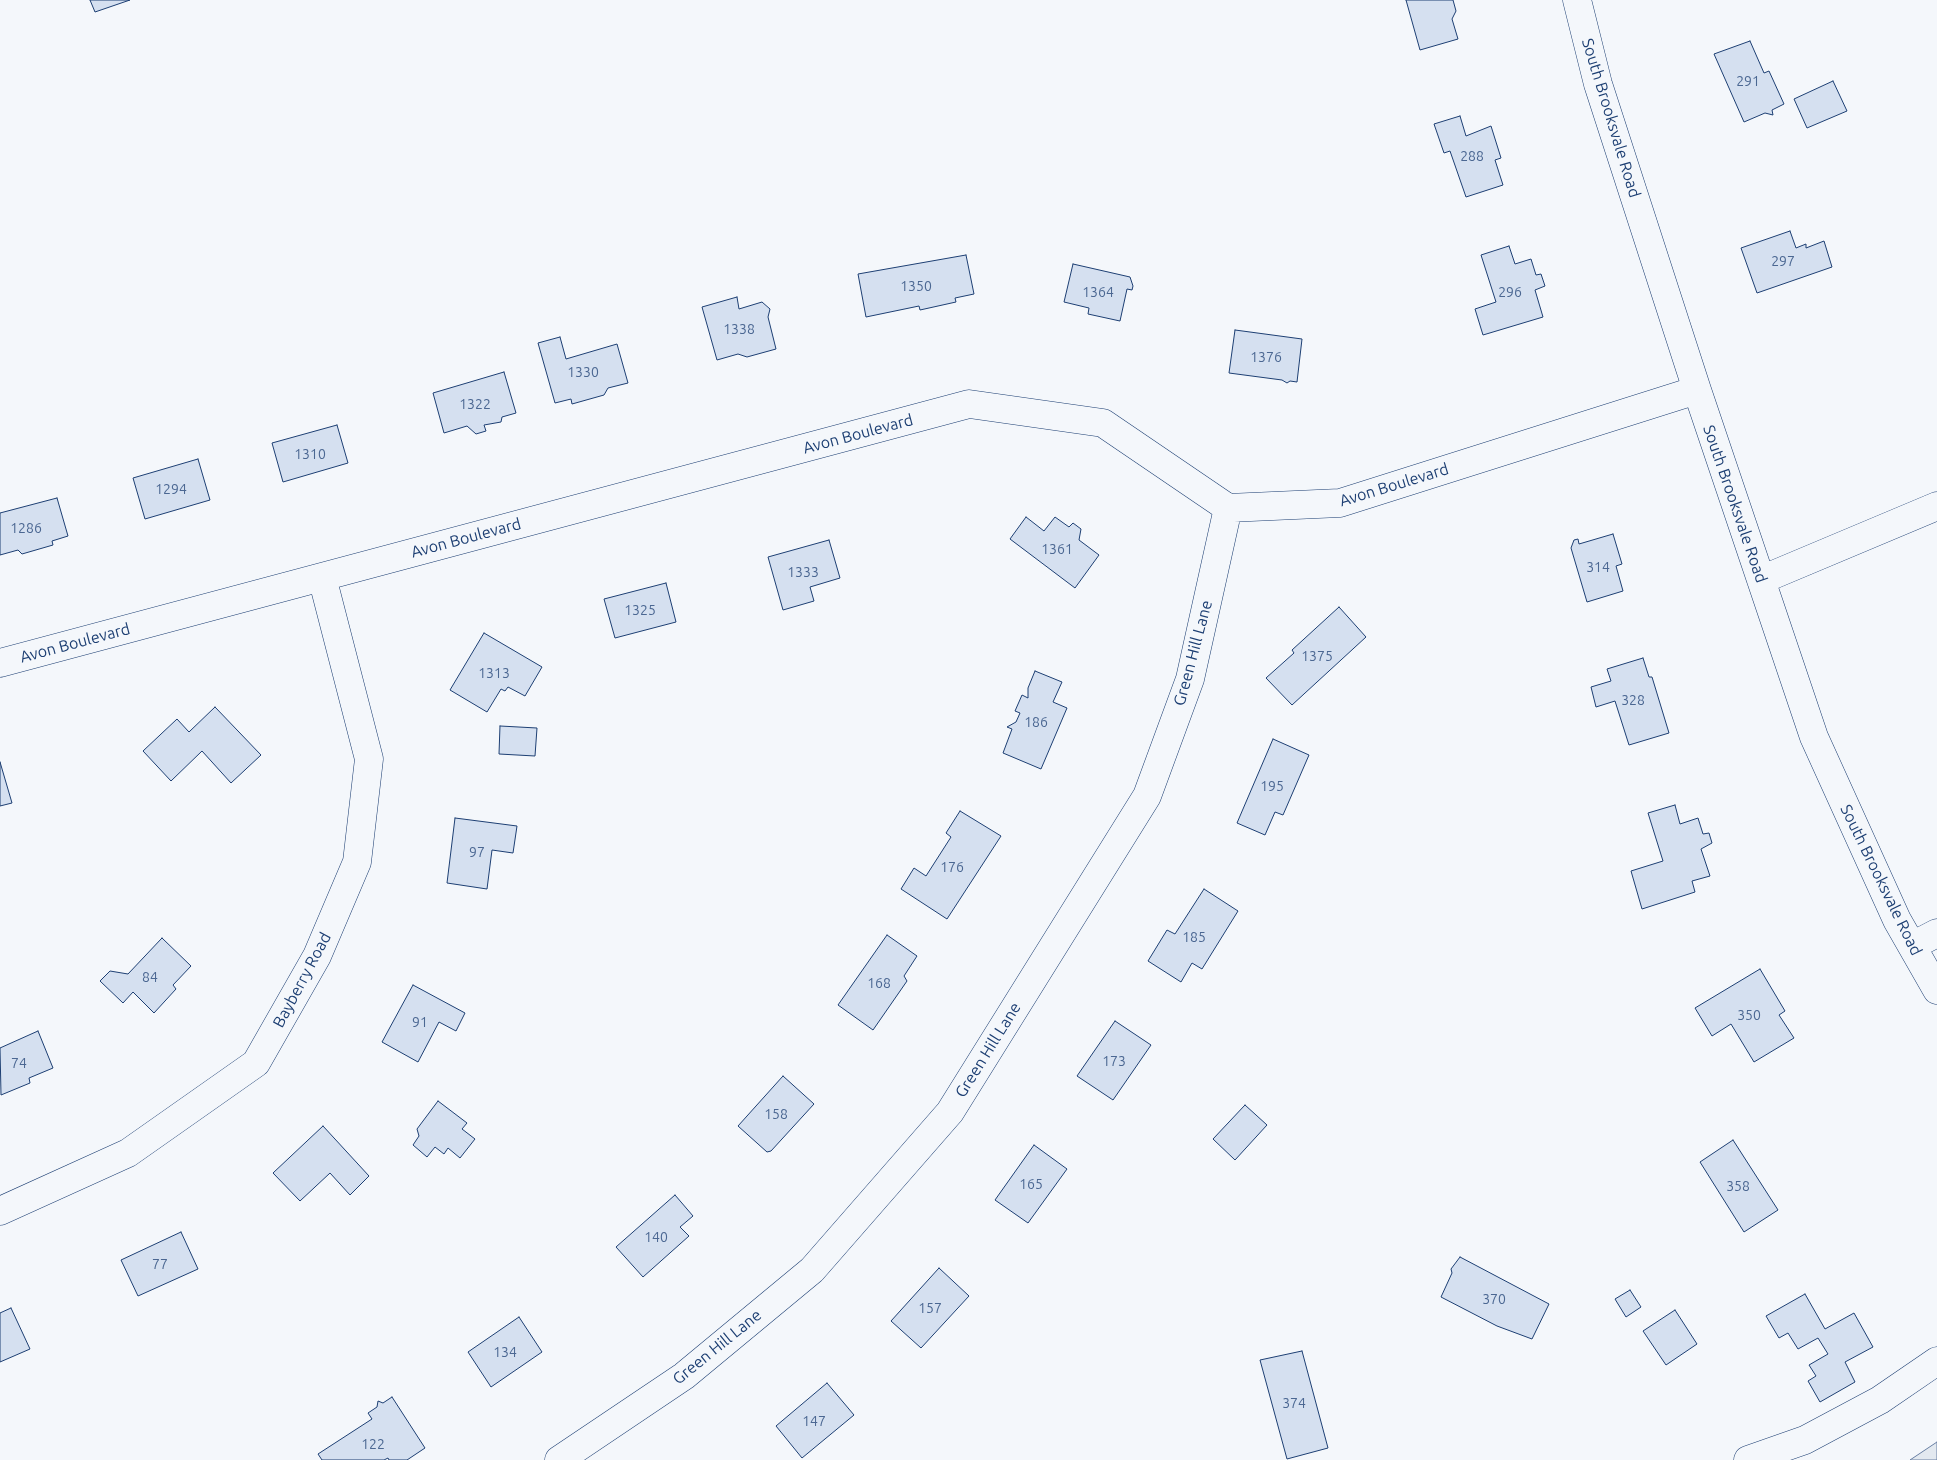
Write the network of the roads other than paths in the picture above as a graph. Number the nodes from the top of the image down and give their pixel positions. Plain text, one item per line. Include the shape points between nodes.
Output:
1 (1577, 0) edge
2 (1697, 390) junction
3 (1937, 506) edge
4 (1228, 508) junction
5 (322, 577) junction
6 (1761, 580) junction
7 (0, 663) edge
8 (1937, 933) edge
9 (1912, 946) junction
10 (1937, 990) edge
11 (0, 1211) edge
12 (1937, 1361) edge
13 (559, 1460) edge
14 (1748, 1460) edge

1 - 2 street, South Brooksvale Road via 1598,84
2 - 4 street, Avon Boulevard via 1340,503
2 - 6 street, South Brooksvale Road
3 - 6 street
4 - 5 street, Avon Boulevard via 1103,423 969,404
4 - 13 street, Green Hill Lane via 1190,679 1147,796 950,1112 812,1270 684,1376
5 - 7 street, Avon Boulevard
5 - 11 street, Bayberry Road via 369,759 357,862 317,956 256,1063 128,1153
6 - 9 street, South Brooksvale Road via 1814,737 1897,920
8 - 9 street
9 - 10 street, South Brooksvale Road
12 - 14 street via 1880,1400 1805,1440

